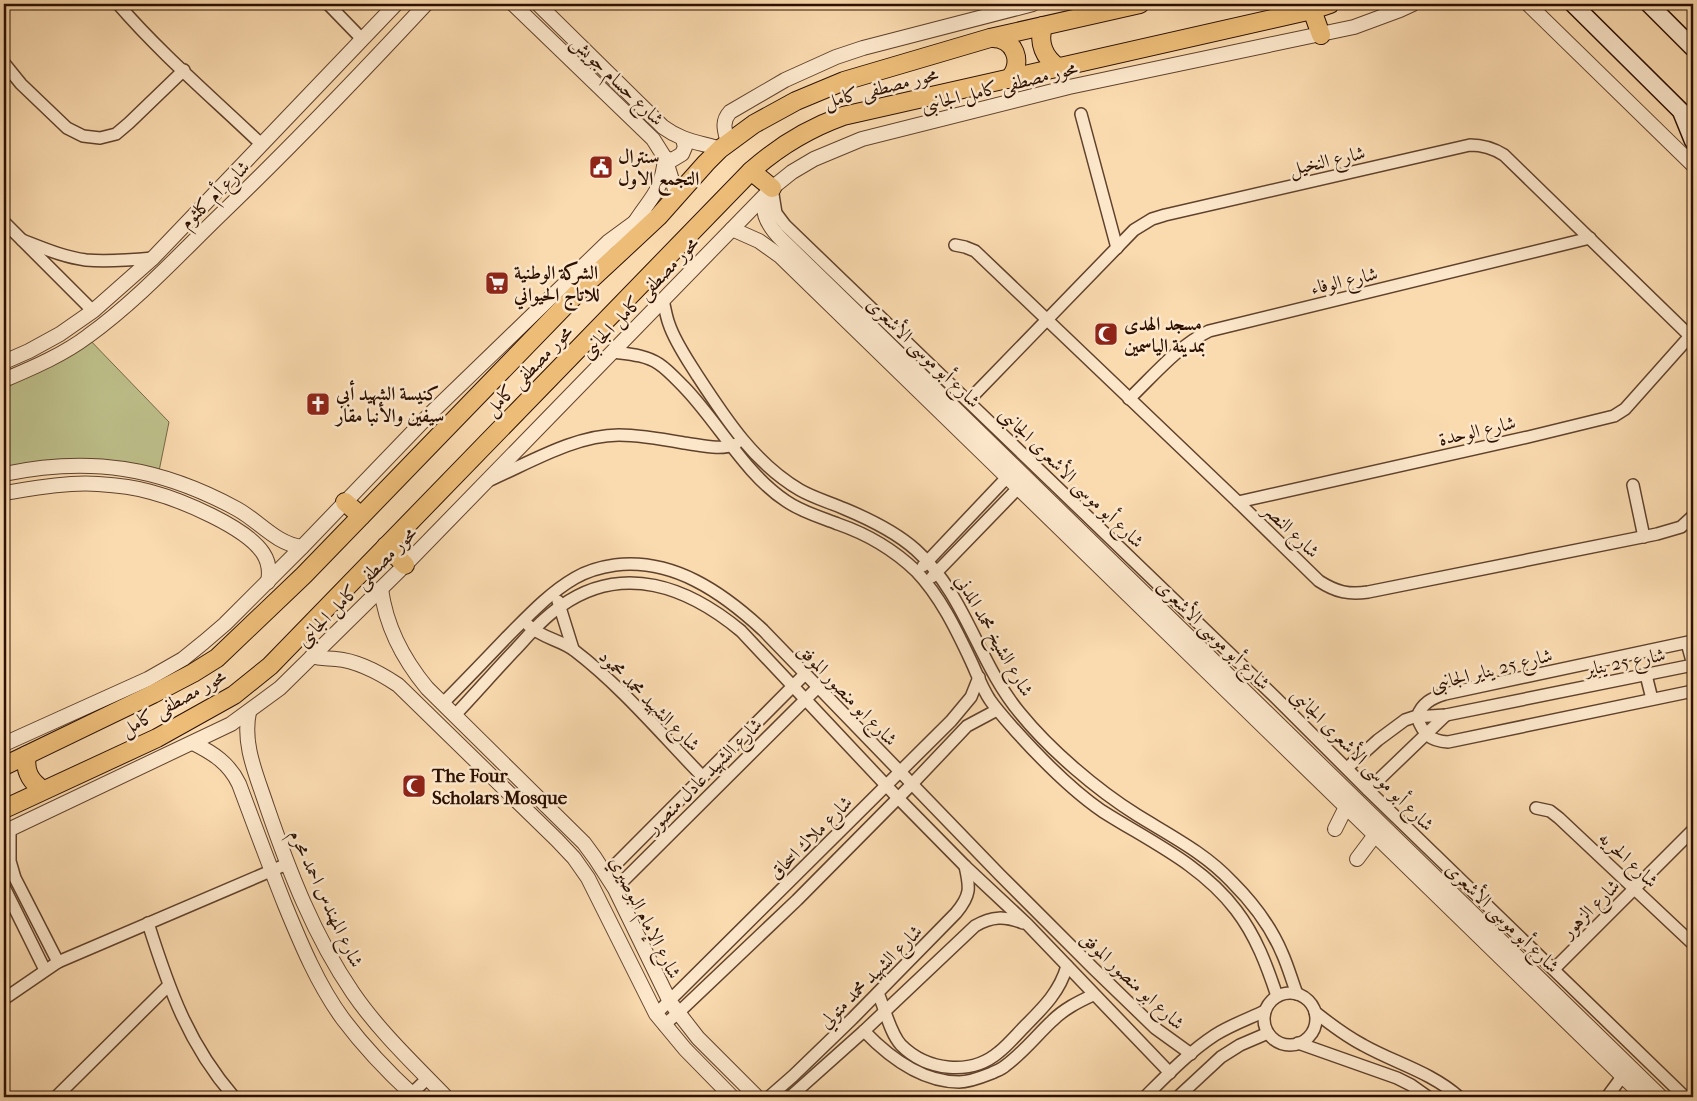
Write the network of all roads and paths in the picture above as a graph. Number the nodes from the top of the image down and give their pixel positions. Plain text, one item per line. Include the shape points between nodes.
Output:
1 (118, 4) edge
2 (328, 4) edge
3 (396, 4) edge
4 (426, 4) edge
5 (513, 4) edge
6 (538, 4) edge
7 (1032, 4) edge
8 (1140, 4) edge
9 (1330, 4) edge
10 (1413, 4) edge
11 (1528, 4) edge
12 (1574, 4) edge
13 (1649, 4) edge
14 (1312, 10) junction
15 (1043, 26) junction
16 (1321, 35) junction
17 (362, 38) junction
18 (990, 38) junction
19 (1692, 45) edge
20 (586, 50) junction
21 (4, 63) edge
22 (574, 63) junction
23 (1059, 68) junction
24 (184, 70) junction
25 (1008, 79) junction
26 (1680, 110) junction
27 (1081, 114) dead end
28 (1693, 123) edge
29 (683, 139) junction
30 (1693, 141) edge
31 (261, 144) junction
32 (724, 146) junction
33 (665, 158) junction
34 (1693, 165) edge
35 (751, 171) junction
36 (772, 188) junction
37 (677, 196) junction
38 (658, 217) junction
39 (4, 222) edge
40 (635, 222) junction
41 (732, 229) junction
42 (1590, 238) junction
43 (22, 240) junction
44 (955, 245) dead end
45 (1117, 248) junction
46 (153, 258) junction
47 (664, 300) junction
48 (93, 311) junction
49 (1048, 320) junction
50 (1692, 337) edge
51 (613, 352) junction
52 (4, 362) edge
53 (4, 378) edge
54 (1129, 400) junction
55 (968, 401) junction
56 (744, 441) junction
57 (732, 446) junction
58 (1011, 472) junction
59 (4, 474) edge
60 (488, 481) junction
61 (1023, 483) junction
62 (1633, 485) dead end
63 (4, 493) edge
64 (346, 502) junction
65 (1238, 502) junction
66 (361, 516) junction
67 (1693, 516) edge
68 (273, 535) junction
69 (1644, 536) junction
70 (386, 546) junction
71 (302, 547) junction
72 (261, 550) junction
73 (927, 561) junction
74 (405, 565) junction
75 (937, 571) junction
76 (917, 572) junction
77 (268, 582) junction
78 (926, 584) junction
79 (381, 589) junction
80 (554, 592) junction
81 (560, 606) junction
82 (523, 621) junction
83 (533, 630) junction
84 (1690, 642) edge
85 (574, 649) junction
86 (312, 656) junction
87 (1693, 665) edge
88 (805, 674) junction
89 (1646, 675) junction
90 (978, 677) junction
91 (792, 687) junction
92 (818, 687) junction
93 (427, 688) junction
94 (1693, 691) edge
95 (1652, 699) junction
96 (804, 700) junction
97 (416, 701) junction
98 (443, 703) junction
99 (998, 710) junction
100 (249, 712) junction
101 (455, 715) junction
102 (1446, 715) junction
103 (1418, 717) junction
104 (1426, 735) junction
105 (193, 743) junction
106 (4, 744) edge
107 (27, 755) junction
108 (4, 766) edge
109 (1347, 768) junction
110 (899, 772) junction
111 (702, 776) junction
112 (912, 784) junction
113 (886, 785) junction
114 (43, 790) junction
115 (1368, 790) junction
116 (898, 798) junction
117 (1346, 807) junction
118 (1536, 808) dead end
119 (4, 809) edge
120 (1335, 829) dead end
121 (7, 830) edge
122 (1693, 830) edge
123 (1375, 835) junction
124 (1356, 859) dead end
125 (286, 864) junction
126 (965, 866) junction
127 (272, 870) junction
128 (606, 874) junction
129 (1000, 875) junction
130 (4, 887) edge
131 (988, 888) junction
132 (1635, 888) junction
133 (615, 889) junction
134 (1453, 903) junction
135 (148, 923) junction
136 (1027, 924) junction
137 (1693, 944) edge
138 (58, 962) junction
139 (1067, 966) junction
140 (1093, 968) junction
141 (1554, 969) junction
142 (45, 970) junction
143 (1081, 981) junction
144 (168, 986) junction
145 (878, 993) junction
146 (1094, 994) junction
147 (1298, 994) junction
148 (1277, 996) junction
149 (4, 999) edge
150 (670, 1002) junction
151 (885, 1009) junction
152 (1265, 1011) junction
153 (1315, 1012) junction
154 (678, 1013) junction
155 (660, 1020) junction
156 (864, 1031) junction
157 (1268, 1033) junction
158 (1298, 1043) junction
159 (1191, 1054) junction
160 (1626, 1071) junction
161 (1170, 1073) junction
162 (428, 1078) junction
163 (1640, 1093) edge
164 (412, 1096) edge
165 (56, 1097) edge
166 (234, 1097) edge
167 (446, 1097) edge
168 (732, 1097) edge
169 (757, 1097) edge
170 (768, 1097) edge
171 (790, 1097) edge
172 (1145, 1097) edge
173 (1178, 1097) edge
174 (1428, 1097) edge
175 (1459, 1097) edge
176 (1607, 1097) edge
177 (1661, 1097) edge
178 (1685, 1097) edge

1 - 24 street via 150,40
2 - 17 street
3 - 17 street, شارع أم كلثوم
4 - 53 street, شارع أم كلثوم via 242,194 122,308 87,337 48,360
5 - 22 street, شارع حسام جويش
6 - 20 street, شارع حسام جويش
7 - 32 street via 863,48 809,68 730,112 724,124
8 - 15 main road, محور مصطفى كامل
9 - 14 main road, محور مصطفى كامل
10 - 16 street, محور مصطفى كامل الجانبى via 1354,27
11 - 34 street
12 - 26 main road
13 - 19 main road
14 - 16 main road
14 - 23 main road, محور مصطفى كامل
15 - 18 main road, محور مصطفى كامل
15 - 23 main road via 1043,50
16 - 36 street, محور مصطفى كامل الجانبى via 1069,87 862,139 814,159
17 - 31 street, شارع أم كلثوم
18 - 25 main road via 1005,41 1016,53 1017,64
18 - 32 main road, محور مصطفى كامل via 819,91 767,116
20 - 22 street
20 - 29 street, شارع حسام جويش via 663,127
21 - 24 street via 67,128 83,136 100,138 116,134 130,123
22 - 33 street, شارع حسام جويش via 653,139
23 - 25 main road, محور مصطفى كامل
24 - 31 street
25 - 35 main road, محور مصطفى كامل via 843,116 803,132
26 - 28 main road
26 - 30 main road
27 - 45 street
29 - 32 street, شارع حسام جويش
29 - 33 street via 684,150 680,157
31 - 46 street, شارع أم كلثوم
32 - 37 main road, محور مصطفى كامل
33 - 37 street, شارع حسام جويش
33 - 40 street via 660,186
35 - 36 main road
35 - 70 main road, محور مصطفى كامل
36 - 41 street, محور مصطفى كامل الجانبى
36 - 55 street, شارع أبو موسى الأشعرى الجانبى via 776,214 785,225
36 - 58 street, شارع أبو موسى الأشعرى via 765,198 764,207 775,233
37 - 38 main road, محور مصطفى كامل
38 - 40 street
38 - 66 main road, محور مصطفى كامل via 586,284
39 - 43 street
40 - 64 street via 608,242 429,415
41 - 47 street, محور مصطفى كامل الجانبى
41 - 58 street, شارع أبو موسى الأشعرى via 759,241 780,256
42 - 45 street, شارع النخيل via 1504,154 1494,148 1470,145 1165,215 1142,224
42 - 50 street, شارع النخيل
42 - 54 street, شارع الوفاء via 1209,331 1182,348
43 - 46 street via 86,260
43 - 48 street
44 - 49 street, شارع النصر via 975,251
45 - 49 street, شارع النخيل
46 - 48 street, شارع أم كلثوم
47 - 51 street, محور مصطفى كامل الجانبى
47 - 56 street, شارع الشيخ محمد المدني via 669,325 686,357
48 - 52 street, شارع أم كلثوم via 60,334
49 - 54 street, شارع النصر
49 - 55 street, شارع النخيل
50 - 65 street, شارع الوحدة via 1625,409 1614,416
51 - 57 street, شارع الشيخ محمد المدني via 644,357 658,364 703,408
51 - 60 street, محور مصطفى كامل الجانبى
54 - 65 street, شارع النصر
55 - 109 street, شارع أبو موسى الأشعرى الجانبى
56 - 57 street
56 - 73 street, شارع الشيخ محمد المدني via 781,478 801,491 844,508 892,533
57 - 60 street via 712,447 626,436 598,437 542,456
57 - 76 street, شارع الشيخ محمد المدني via 786,501 876,541
58 - 61 street, شارع أبو موسى الأشعرى
58 - 73 street
59 - 68 street via 64,465 132,470 207,493 246,514
60 - 74 street, محور مصطفى كامل الجانبى
61 - 75 street
61 - 117 street, شارع أبو موسى الأشعرى via 1133,606 1253,724
61 - 134 street, شارع أبو موسى الأشعرى
62 - 69 street
63 - 72 street via 98,484 150,492 197,508 235,528
64 - 66 main road
64 - 71 street
65 - 69 street, شارع النصر via 1319,581 1341,593 1354,594
66 - 107 main road, محور مصطفى كامل via 216,658 153,694
67 - 69 street, شارع النصر via 1681,527
68 - 71 street
68 - 72 street via 271,543
70 - 74 main road
70 - 114 main road, محور مصطفى كامل via 270,666 234,695 157,738
71 - 77 street
72 - 77 street via 268,564
73 - 75 street, شارع الشيخ محمد المدني
73 - 76 street
74 - 79 street, محور مصطفى كامل الجانبى
75 - 78 street
75 - 147 street, شارع الشيخ محمد المدني via 975,635 996,679 1020,714 1088,779 1136,814 1195,850 1232,881 1282,951
76 - 78 street, شارع الشيخ محمد المدني
77 - 106 street via 225,624 182,659 148,679
78 - 90 street, شارع الشيخ محمد المدني via 952,623
79 - 86 street, محور مصطفى كامل الجانبى
79 - 93 street, شارع الإمام البوصيري via 399,646
80 - 81 street, شارع الشهيد محمد محمود
80 - 82 street, شارع ابو منصور الموفق
80 - 88 street, شارع ابو منصور الموفق via 576,577 605,567 642,564 670,570 728,600 763,630
81 - 83 street, شارع ابو منصور الموفق
81 - 85 street, شارع الشهيد محمد محمود
81 - 91 street, شارع ابو منصور الموفق via 584,592 619,582 638,582 669,589 726,618
82 - 83 street, شارع الشهيد محمد محمود
82 - 98 street, شارع ابو منصور الموفق
83 - 85 street, شارع الشهيد محمد محمود
83 - 101 street, شارع ابو منصور الموفق
84 - 87 street
84 - 103 street, شارع 25 يناير الجانبى via 1436,696 1424,704
85 - 111 street, شارع الشهيد محمد محمود
86 - 97 street, شارع الإمام البوصيري via 369,668
86 - 100 street, محور مصطفى كامل الجانبى via 280,688
87 - 89 street, شارع 25 يناير
88 - 91 street, شارع الشهيد عادل منصور
88 - 92 street, شارع ابو منصور الموفق
89 - 95 street
89 - 102 street, شارع 25 يناير
90 - 99 street, شارع الشيخ محمد المدني
90 - 110 street, شارع ملاك اسحاق via 964,707
91 - 96 street, شارع ابو منصور الموفق
91 - 111 street, شارع الشهيد عادل منصور
92 - 96 street, شارع الشهيد عادل منصور
92 - 110 street, شارع ابو منصور الموفق
93 - 97 street
93 - 98 street, شارع الإمام البوصيري
94 - 95 street
95 - 104 street via 1459,740 1432,740
96 - 113 street, شارع ابو منصور الموفق
96 - 133 street, شارع الشهيد عادل منصور
97 - 155 street, شارع الإمام البوصيري via 574,858 600,900
98 - 101 street, شارع الإمام البوصيري
99 - 112 street, شارع ملاك اسحاق via 967,726
99 - 148 street, شارع الشيخ محمد المدني via 1075,790 1100,810 1193,868 1221,893 1253,938
100 - 105 street, محور مصطفى كامل الجانبى
100 - 125 street, شارع المهندس احمد محرم via 249,751
101 - 128 street, شارع الإمام البوصيري via 571,829
102 - 103 street, شارع 25 يناير
102 - 104 street
103 - 104 street, شارع 25 يناير الجانبى
103 - 109 street, شارع 25 يناير via 1393,728
104 - 115 street
105 - 121 street, محور مصطفى كامل الجانبى
105 - 127 street, شارع المهندس احمد محرم via 218,757 234,774
107 - 108 main road, محور مصطفى كامل
107 - 114 main road via 28,775
109 - 115 street, شارع أبو موسى الأشعرى الجانبى
110 - 112 street, شارع ابو منصور الموفق
110 - 113 street, شارع ملاك اسحاق
111 - 128 street, شارع الشهيد عادل منصور
112 - 116 street, شارع ملاك اسحاق
112 - 129 street, شارع ابو منصور الموفق
113 - 116 street, شارع ابو منصور الموفق
113 - 150 street, شارع ملاك اسحاق
114 - 119 main road, محور مصطفى كامل
115 - 141 street, شارع أبو موسى الأشعرى الجانبى
116 - 126 street, شارع ابو منصور الموفق
116 - 154 street, شارع ملاك اسحاق
117 - 120 street
117 - 123 street, شارع أبو موسى الأشعرى
118 - 132 street, شارع الحريه via 1550,810
121 - 138 street via 15,878
122 - 132 street, شارع الزهور
123 - 124 street
123 - 134 street, شارع أبو موسى الأشعرى via 1415,883
125 - 127 street
125 - 162 street, شارع المهندس احمد محرم via 335,966 353,994
126 - 131 street, شارع ابو منصور الموفق
126 - 145 street, شارع الشهيد محمد متولي via 969,891 961,907
127 - 135 street
127 - 164 street, شارع المهندس احمد محرم via 308,957 330,1000 368,1049
128 - 133 street, شارع الإمام البوصيري
129 - 131 street
129 - 140 street, شارع ابو منصور الموفق
130 - 142 street
131 - 136 street, شارع ابو منصور الموفق
132 - 137 street, شارع الحريه
132 - 141 street, شارع الزهور
133 - 150 street, شارع الإمام البوصيري
134 - 160 street, شارع أبو موسى الأشعرى
135 - 138 street
135 - 144 street
136 - 139 street, شارع ابو منصور الموفق
136 - 151 street, شارع الشهيد محمد متولي via 1003,917 975,926
138 - 142 street
139 - 143 street, شارع ابو منصور الموفق
139 - 151 street via 1048,1002 999,1052 985,1062 970,1066 938,1066 917,1057 894,1034
140 - 143 street
140 - 159 street, شارع ابو منصور الموفق via 1155,1028
141 - 178 street, شارع أبو موسى الأشعرى الجانبى
142 - 149 street
143 - 146 street, شارع ابو منصور الموفق
144 - 165 street
144 - 166 street via 200,1050
145 - 151 street
145 - 170 street, شارع الشهيد محمد متولي
146 - 156 street via 1053,1020 1005,1067 980,1078 960,1082 939,1079 898,1061
146 - 161 street, شارع ابو منصور الموفق
147 - 148 street
147 - 153 street
148 - 152 street
150 - 154 street, شارع الإمام البوصيري
150 - 155 street, شارع ملاك اسحاق
151 - 156 street, شارع الشهيد محمد متولي
152 - 157 street
152 - 159 street via 1227,1028
153 - 158 street via 1313,1031
153 - 175 street via 1346,1036 1440,1082
154 - 155 street, شارع ملاك اسحاق
154 - 169 street, شارع الإمام البوصيري via 698,1038
155 - 168 street, شارع الإمام البوصيري
156 - 171 street, شارع الشهيد محمد متولي
157 - 158 street via 1278,1042
157 - 173 street via 1221,1057
158 - 174 street via 1397,1078
159 - 161 street
160 - 163 street, شارع أبو موسى الأشعرى
160 - 176 street
161 - 172 street
162 - 164 street
162 - 167 street, شارع المهندس احمد محرم
163 - 177 street, شارع أبو موسى الأشعرى

